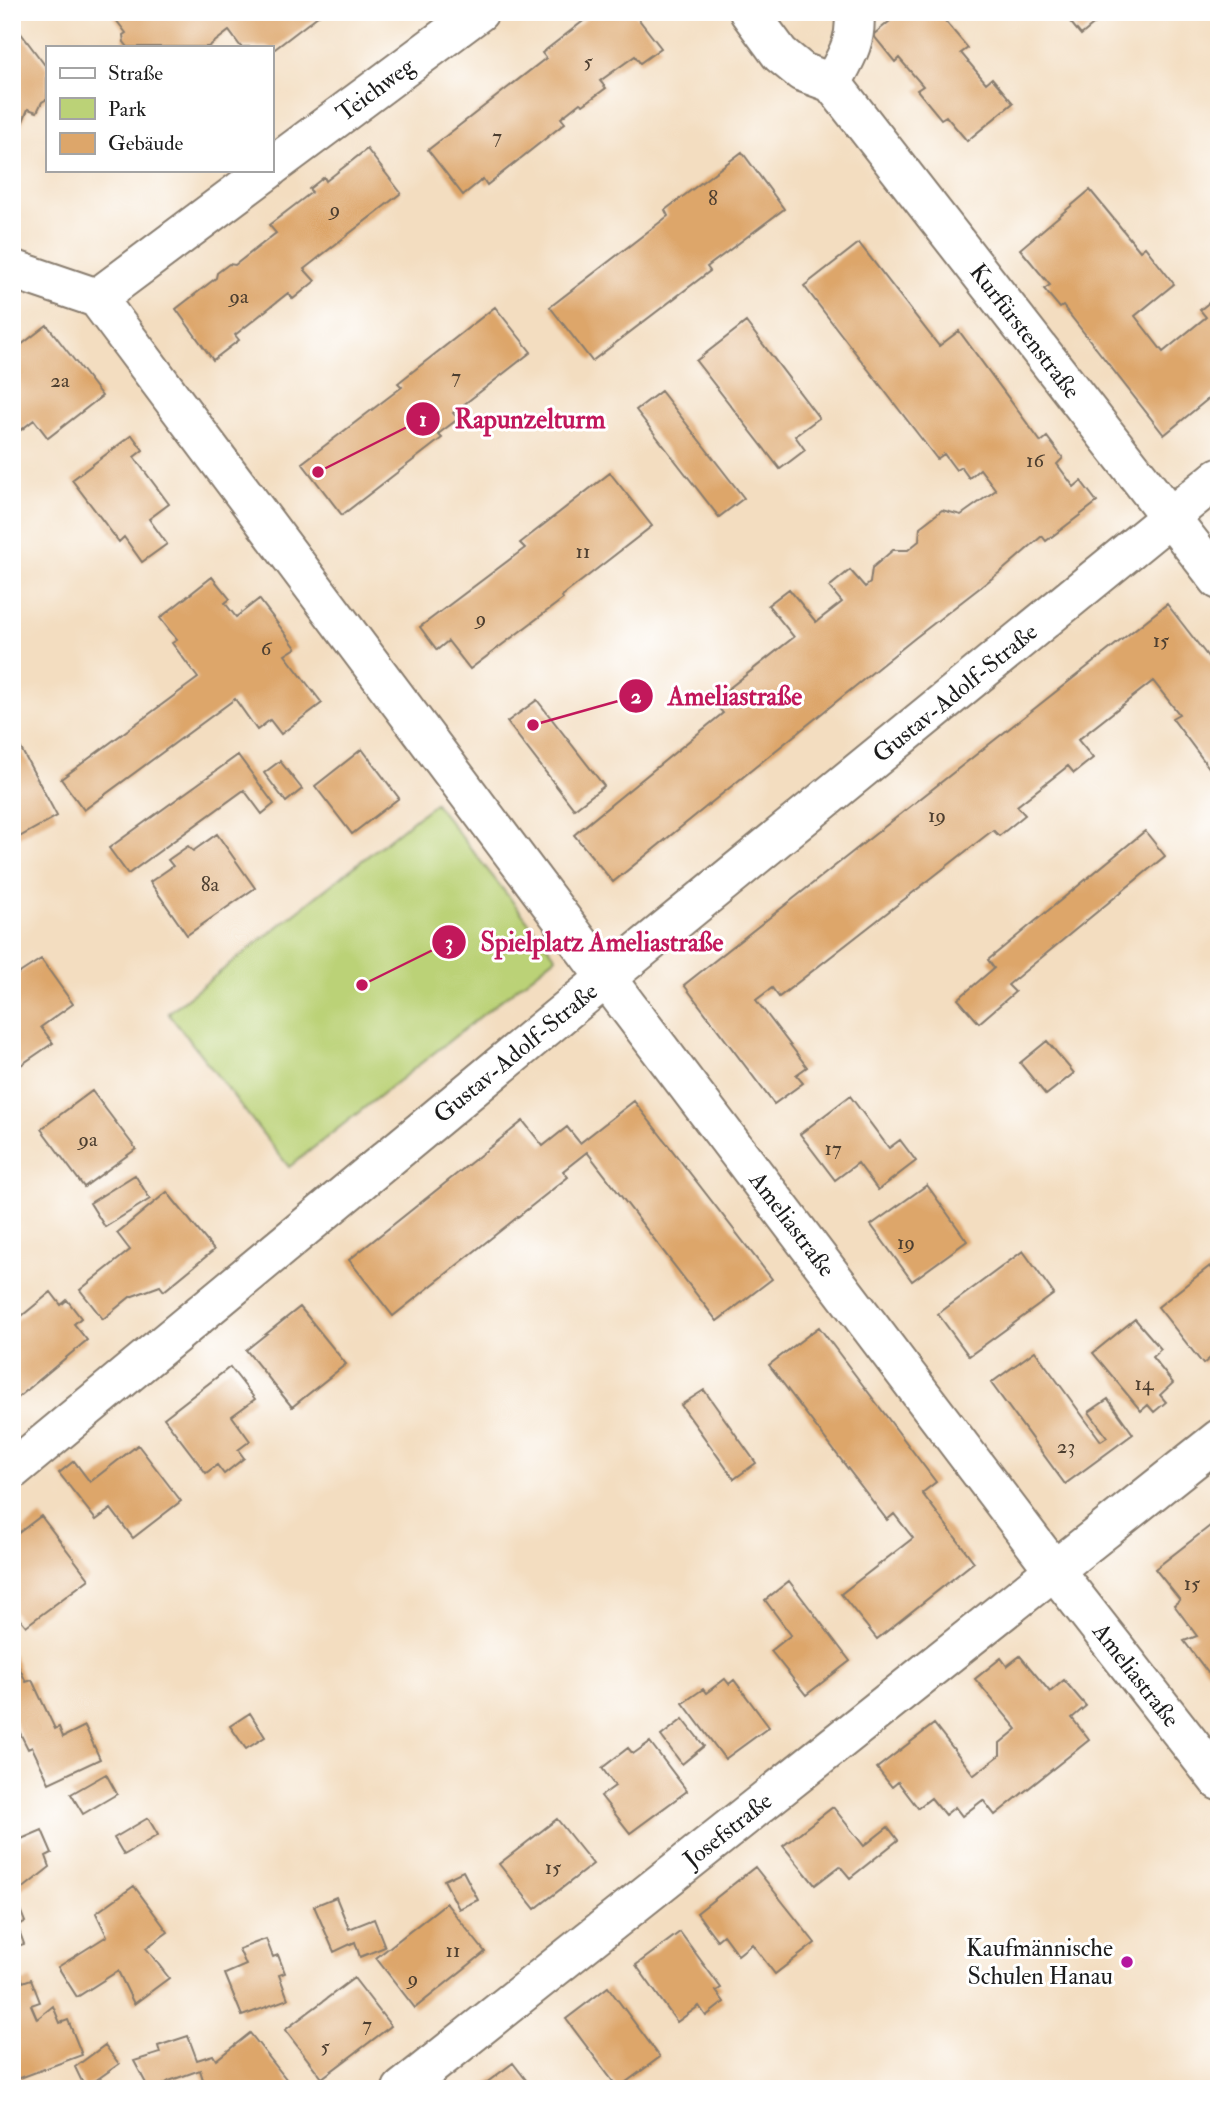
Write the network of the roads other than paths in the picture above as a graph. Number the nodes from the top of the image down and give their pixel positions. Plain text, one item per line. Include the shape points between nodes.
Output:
1 (479, 12) edge
2 (749, 12) edge
3 (854, 12) edge
4 (832, 83) junction
5 (273, 166) edge
6 (265, 172) edge
7 (12, 269) edge
8 (97, 298) junction
9 (1219, 477) edge
10 (1170, 517) junction
11 (1219, 580) edge
12 (606, 978) junction
13 (1219, 1439) edge
14 (12, 1470) edge
15 (1055, 1571) junction
16 (1219, 1781) edge
17 (402, 2089) edge

1 - 5 street, Teichweg
2 - 4 street via 780,54 802,72
3 - 4 street via 856,27 850,49
4 - 10 street, Kurfürstenstraße
6 - 8 street, Teichweg
7 - 8 street
8 - 12 street, Ameliastraße
9 - 10 street, Gustav-Adolf-Straße
10 - 11 street, Kurfürstenstraße
10 - 12 street, Gustav-Adolf-Straße
12 - 14 street, Gustav-Adolf-Straße
12 - 15 street, Ameliastraße
13 - 15 street, Josefstraße
15 - 16 street, Ameliastraße
15 - 17 street, Josefstraße

